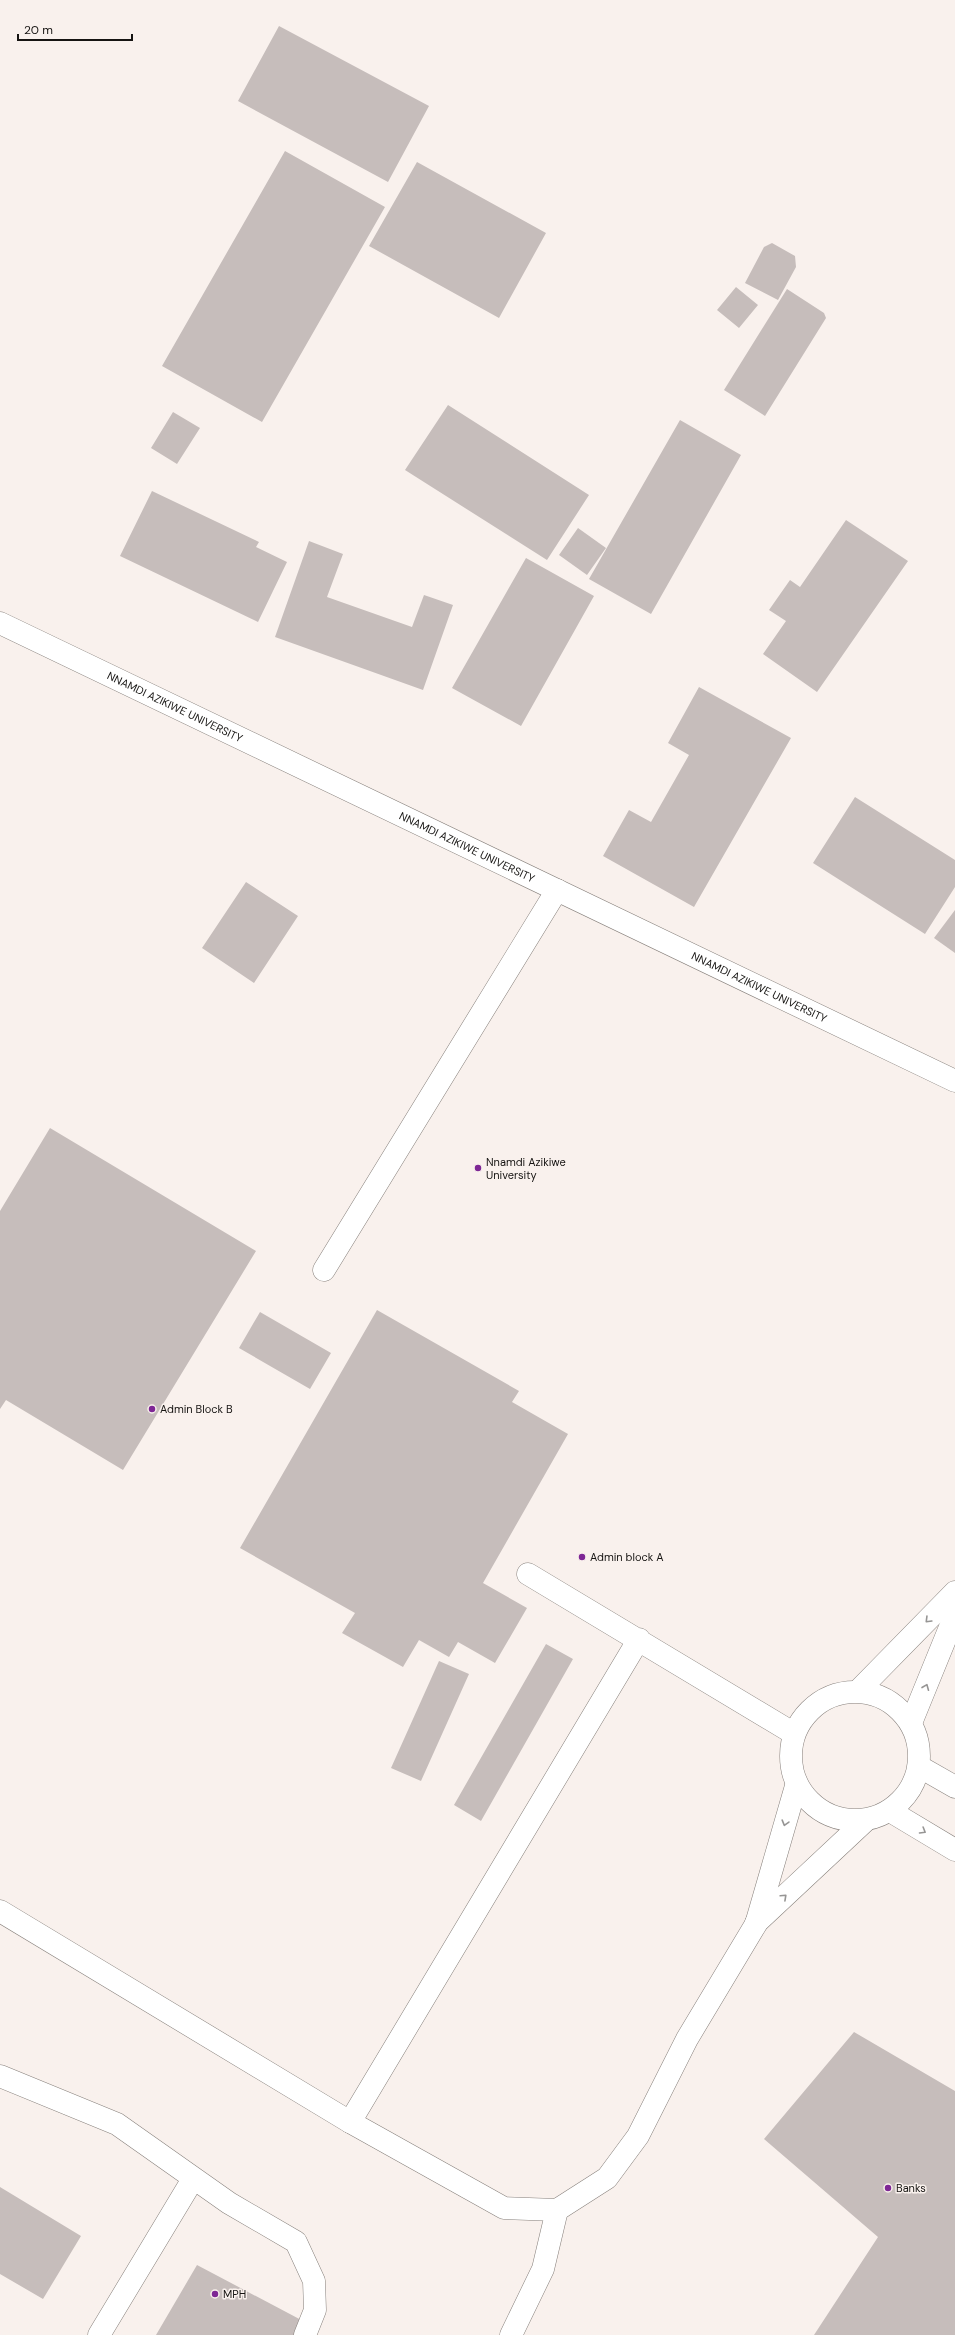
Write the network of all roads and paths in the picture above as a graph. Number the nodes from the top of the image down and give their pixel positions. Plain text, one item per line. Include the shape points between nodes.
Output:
1 (0, 623) edge
2 (557, 890) junction
3 (955, 1081) edge
4 (324, 1270) dead end
5 (528, 1574) dead end
6 (955, 1592) edge
7 (955, 1615) edge
8 (639, 1639) junction
9 (858, 1691) junction
10 (912, 1723) junction
11 (793, 1733) junction
12 (920, 1767) junction
13 (796, 1786) junction
14 (955, 1787) edge
15 (890, 1811) junction
16 (865, 1821) junction
17 (955, 1850) edge
18 (0, 1911) edge
19 (756, 1924) junction
20 (0, 2076) edge
21 (350, 2122) junction
22 (193, 2178) junction
23 (557, 2210) junction
24 (99, 2335) edge
25 (305, 2335) edge
26 (511, 2335) edge

1 - 2 street, NNAMDI AZIKIWE UNIVERSITY
2 - 3 street, NNAMDI AZIKIWE UNIVERSITY
2 - 4 street
5 - 8 street
6 -> 9 street
10 -> 7 street
8 - 11 street
8 - 21 street
9 - 10 street via 889,1700
9 - 11 street via 831,1696 808,1710
10 - 12 street
11 - 13 street via 790,1760
12 - 14 street
12 - 15 street via 910,1792
13 - 16 street via 813,1807 838,1820
13 -> 19 street
15 - 16 street
15 -> 17 street
19 -> 16 street
18 - 21 street
19 - 23 street via 687,2039 638,2136 608,2178
20 - 22 street via 117,2124
21 - 23 street via 504,2208
22 - 24 street
22 - 25 street via 229,2203 296,2242 314,2281 315,2310
23 - 26 street via 543,2269

